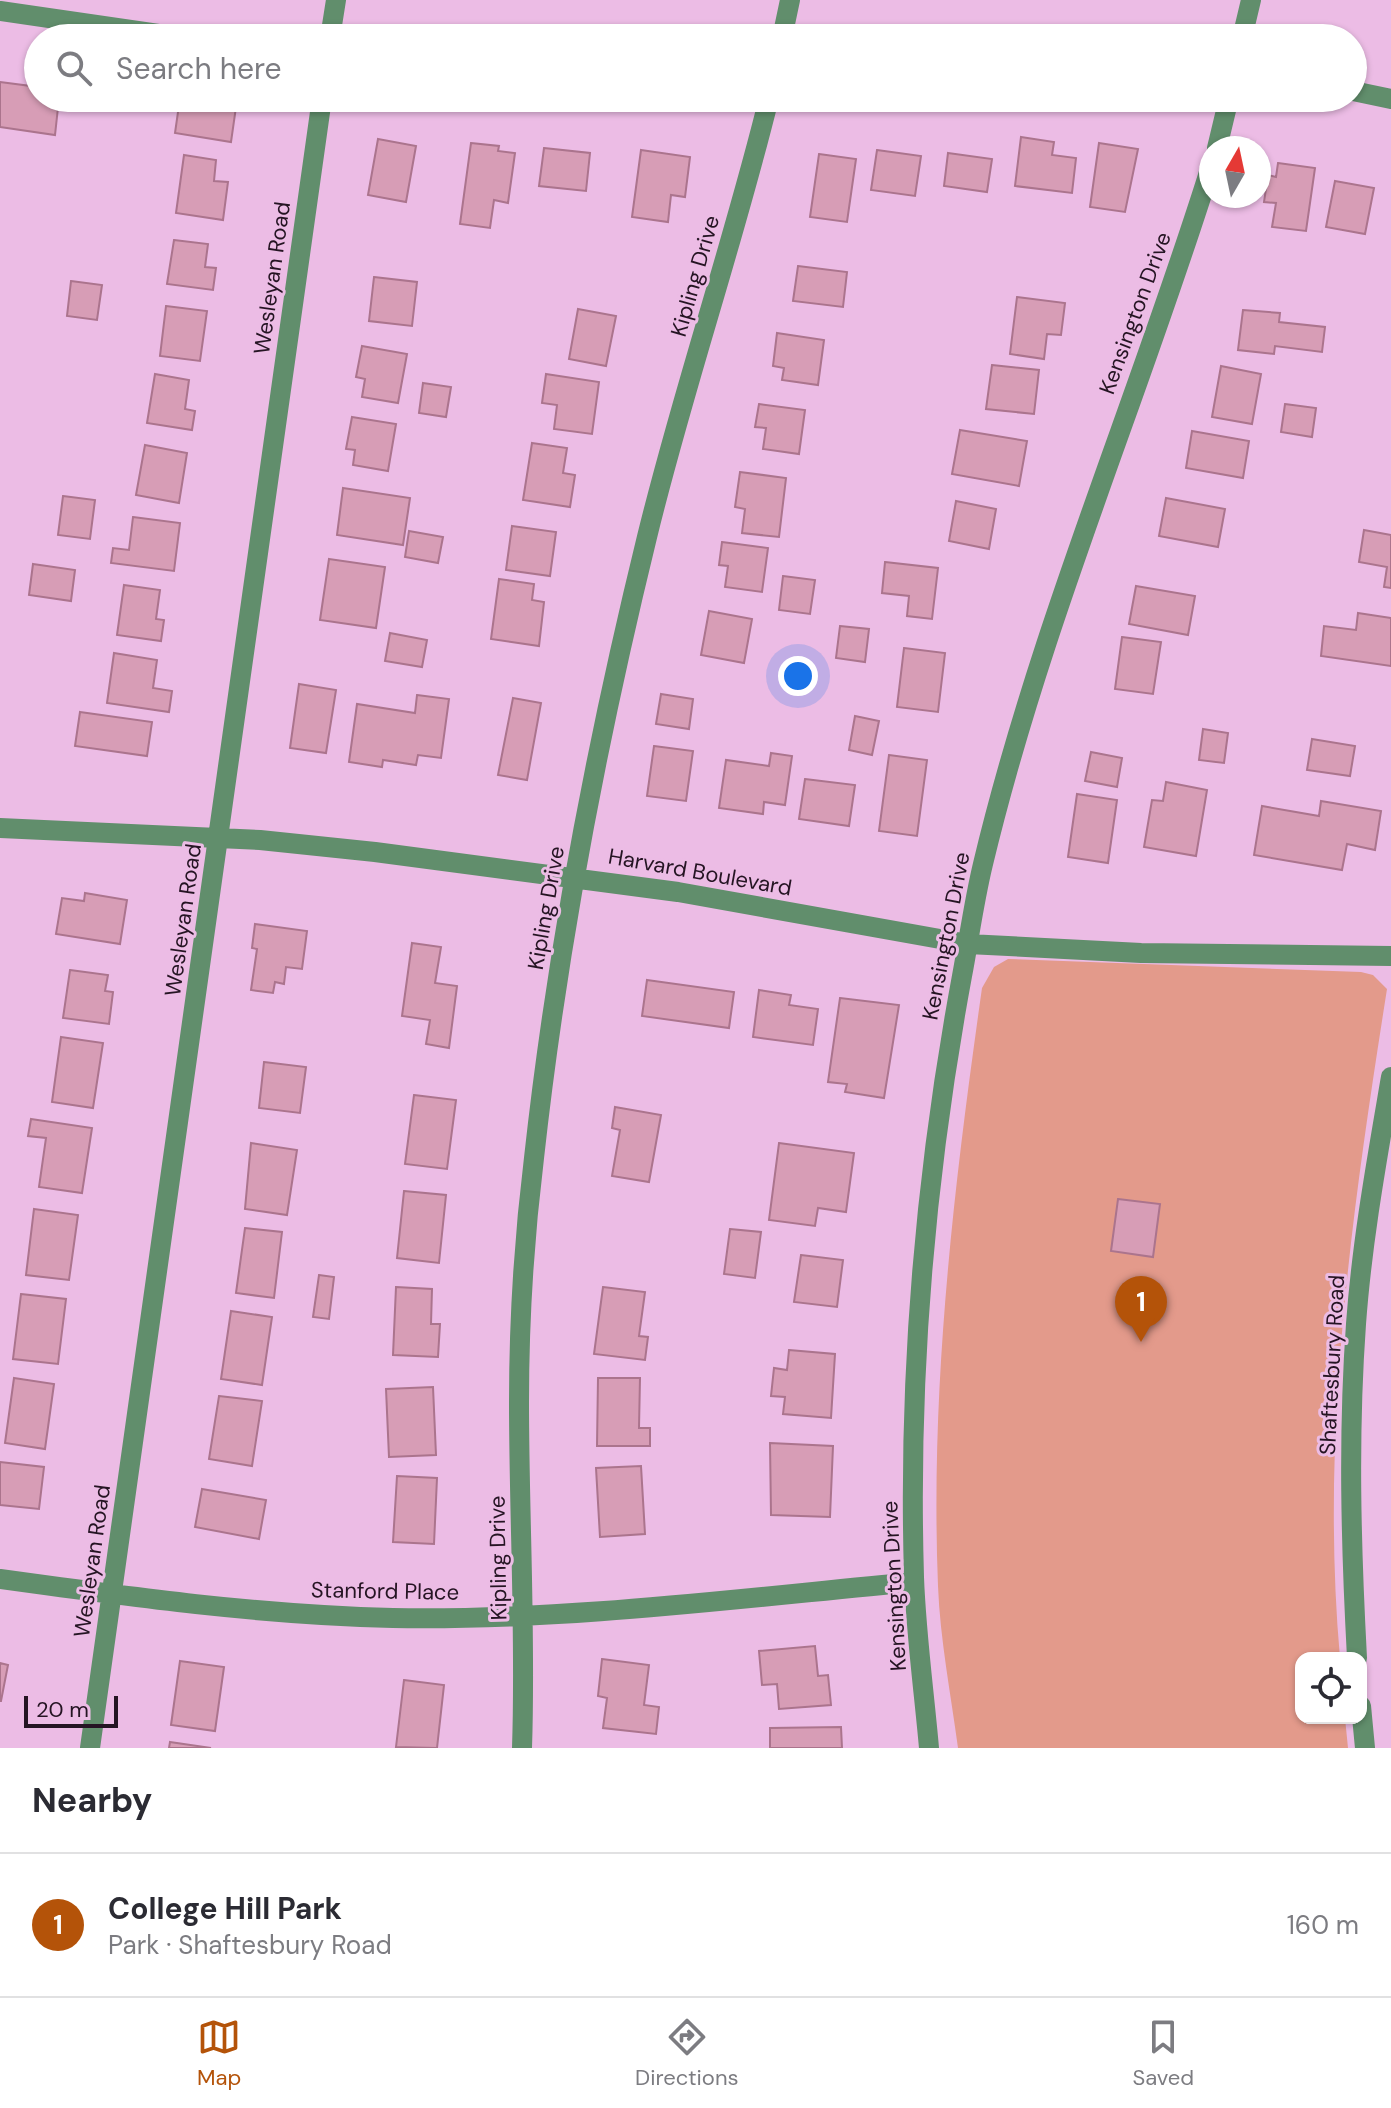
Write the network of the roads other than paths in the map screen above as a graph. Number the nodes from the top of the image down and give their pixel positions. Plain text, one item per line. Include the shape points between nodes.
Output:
1 (336, 0) edge
2 (790, 0) edge
3 (1251, 0) edge
4 (0, 11) edge
5 (90, 24) edge
6 (332, 24) edge
7 (785, 24) edge
8 (1245, 24) edge
9 (1367, 94) edge
10 (1391, 99) edge
11 (320, 112) edge
12 (765, 112) edge
13 (1226, 112) edge
14 (1220, 136) edge
15 (1199, 200) edge
16 (0, 828) edge
17 (218, 839) junction
18 (575, 876) junction
19 (968, 944) junction
20 (1391, 956) edge
21 (1391, 1077) edge
22 (0, 1579) edge
23 (914, 1582) junction
24 (112, 1594) junction
25 (523, 1614) junction
26 (1357, 1652) edge
27 (1363, 1724) edge
28 (90, 1748) edge
29 (522, 1748) edge
30 (929, 1748) edge
31 (1365, 1748) edge

1 - 6 street
2 - 7 street
3 - 8 street
4 - 5 street
9 - 10 street
11 - 17 street, Wesleyan Road
12 - 18 street, Kipling Drive via 648,532
13 - 14 street
15 - 19 street, Kensington Drive via 1051,621 982,866
16 - 17 street, Harvard Boulevard
17 - 18 street, Harvard Boulevard
17 - 24 street, Wesleyan Road
18 - 19 street, Harvard Boulevard
18 - 25 street, Kipling Drive via 548,1043 526,1245 519,1401
19 - 20 street, Harvard Boulevard via 1141,953
19 - 23 street, Kensington Drive via 928,1196 913,1459
21 - 26 street, Shaftesbury Road via 1356,1320 1350,1492
22 - 24 street, Stanford Place
23 - 25 street, Stanford Place
23 - 30 street, Kensington Drive
24 - 25 street, Stanford Place via 392,1618
24 - 28 street, Wesleyan Road
25 - 29 street, Kipling Drive
27 - 31 street

